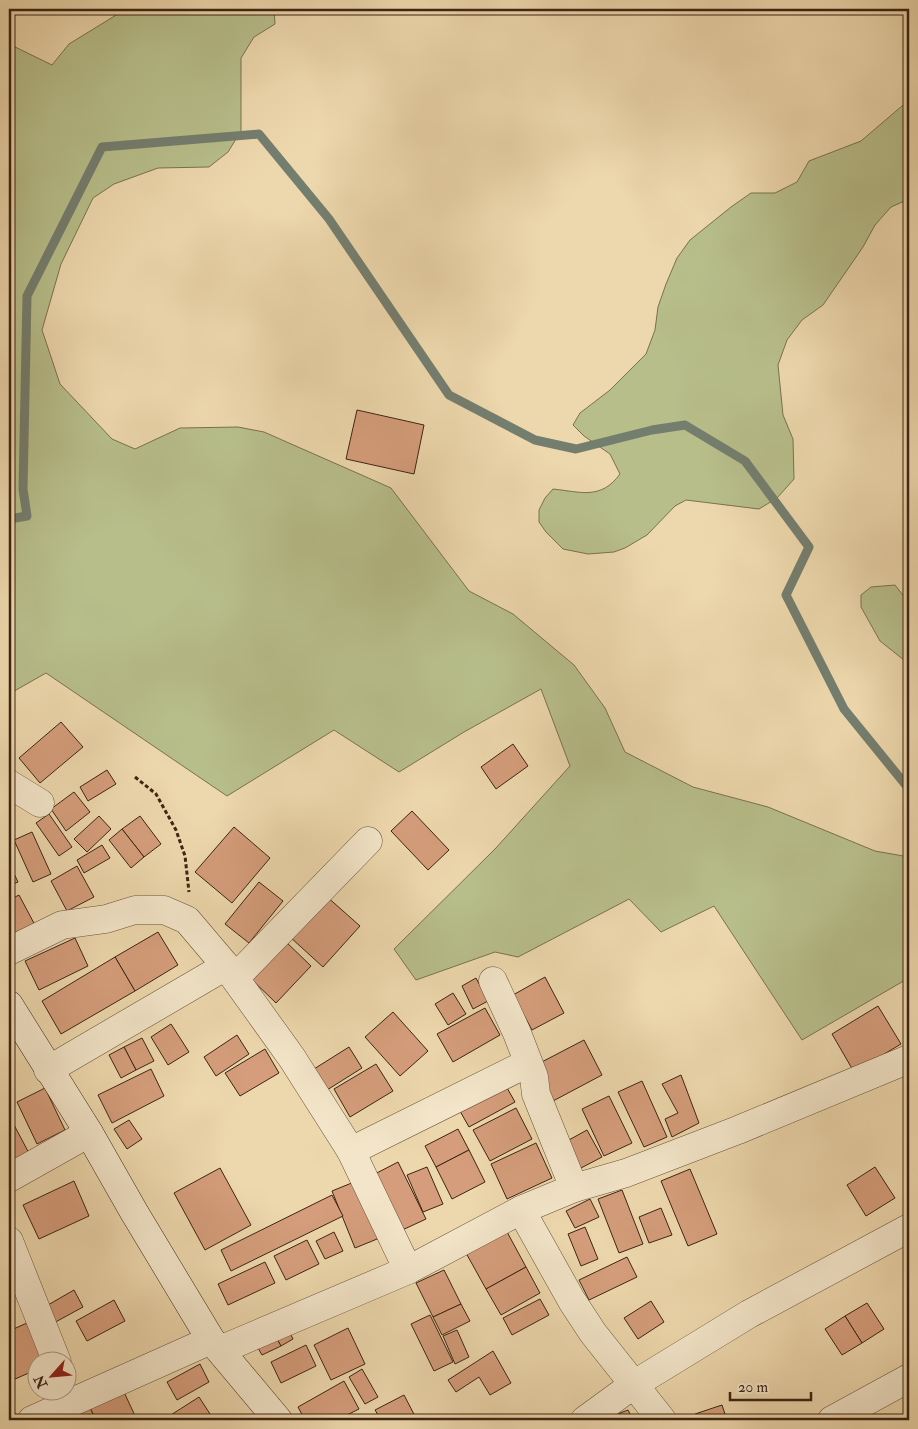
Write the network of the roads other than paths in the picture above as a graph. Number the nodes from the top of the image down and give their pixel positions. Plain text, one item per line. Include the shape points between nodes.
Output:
1 (9, 784) edge
2 (40, 803) dead end
3 (368, 841) dead end
4 (9, 951) edge
5 (230, 972) junction
6 (493, 981) dead end
7 (9, 1005) edge
8 (909, 1059) edge
9 (528, 1063) junction
10 (48, 1070) junction
11 (89, 1133) junction
12 (351, 1151) junction
13 (9, 1178) edge
14 (574, 1188) junction
15 (520, 1210) junction
16 (909, 1228) edge
17 (9, 1241) edge
18 (408, 1270) junction
19 (216, 1345) junction
20 (53, 1352) edge
21 (909, 1378) edge
22 (633, 1385) junction
23 (78, 1392) edge
24 (59, 1402) edge
25 (32, 1420) edge
26 (278, 1420) edge
27 (585, 1420) edge
28 (662, 1420) edge
29 (832, 1420) edge

1 - 2 street
3 - 5 street
4 - 5 street via 62,925 106,919 135,910 164,910 187,920
5 - 10 street
5 - 12 street via 292,1058
6 - 9 street via 512,1018
7 - 10 street
8 - 14 street via 729,1134 626,1173
9 - 12 street
9 - 14 street via 536,1094
10 - 11 street
11 - 13 street
11 - 19 street
12 - 18 street
14 - 15 street
15 - 18 street
15 - 22 street via 572,1301
16 - 22 street via 749,1314
17 - 20 street
18 - 19 street
19 - 23 street
19 - 26 street
21 - 29 street
22 - 27 street
22 - 28 street
24 - 25 street

